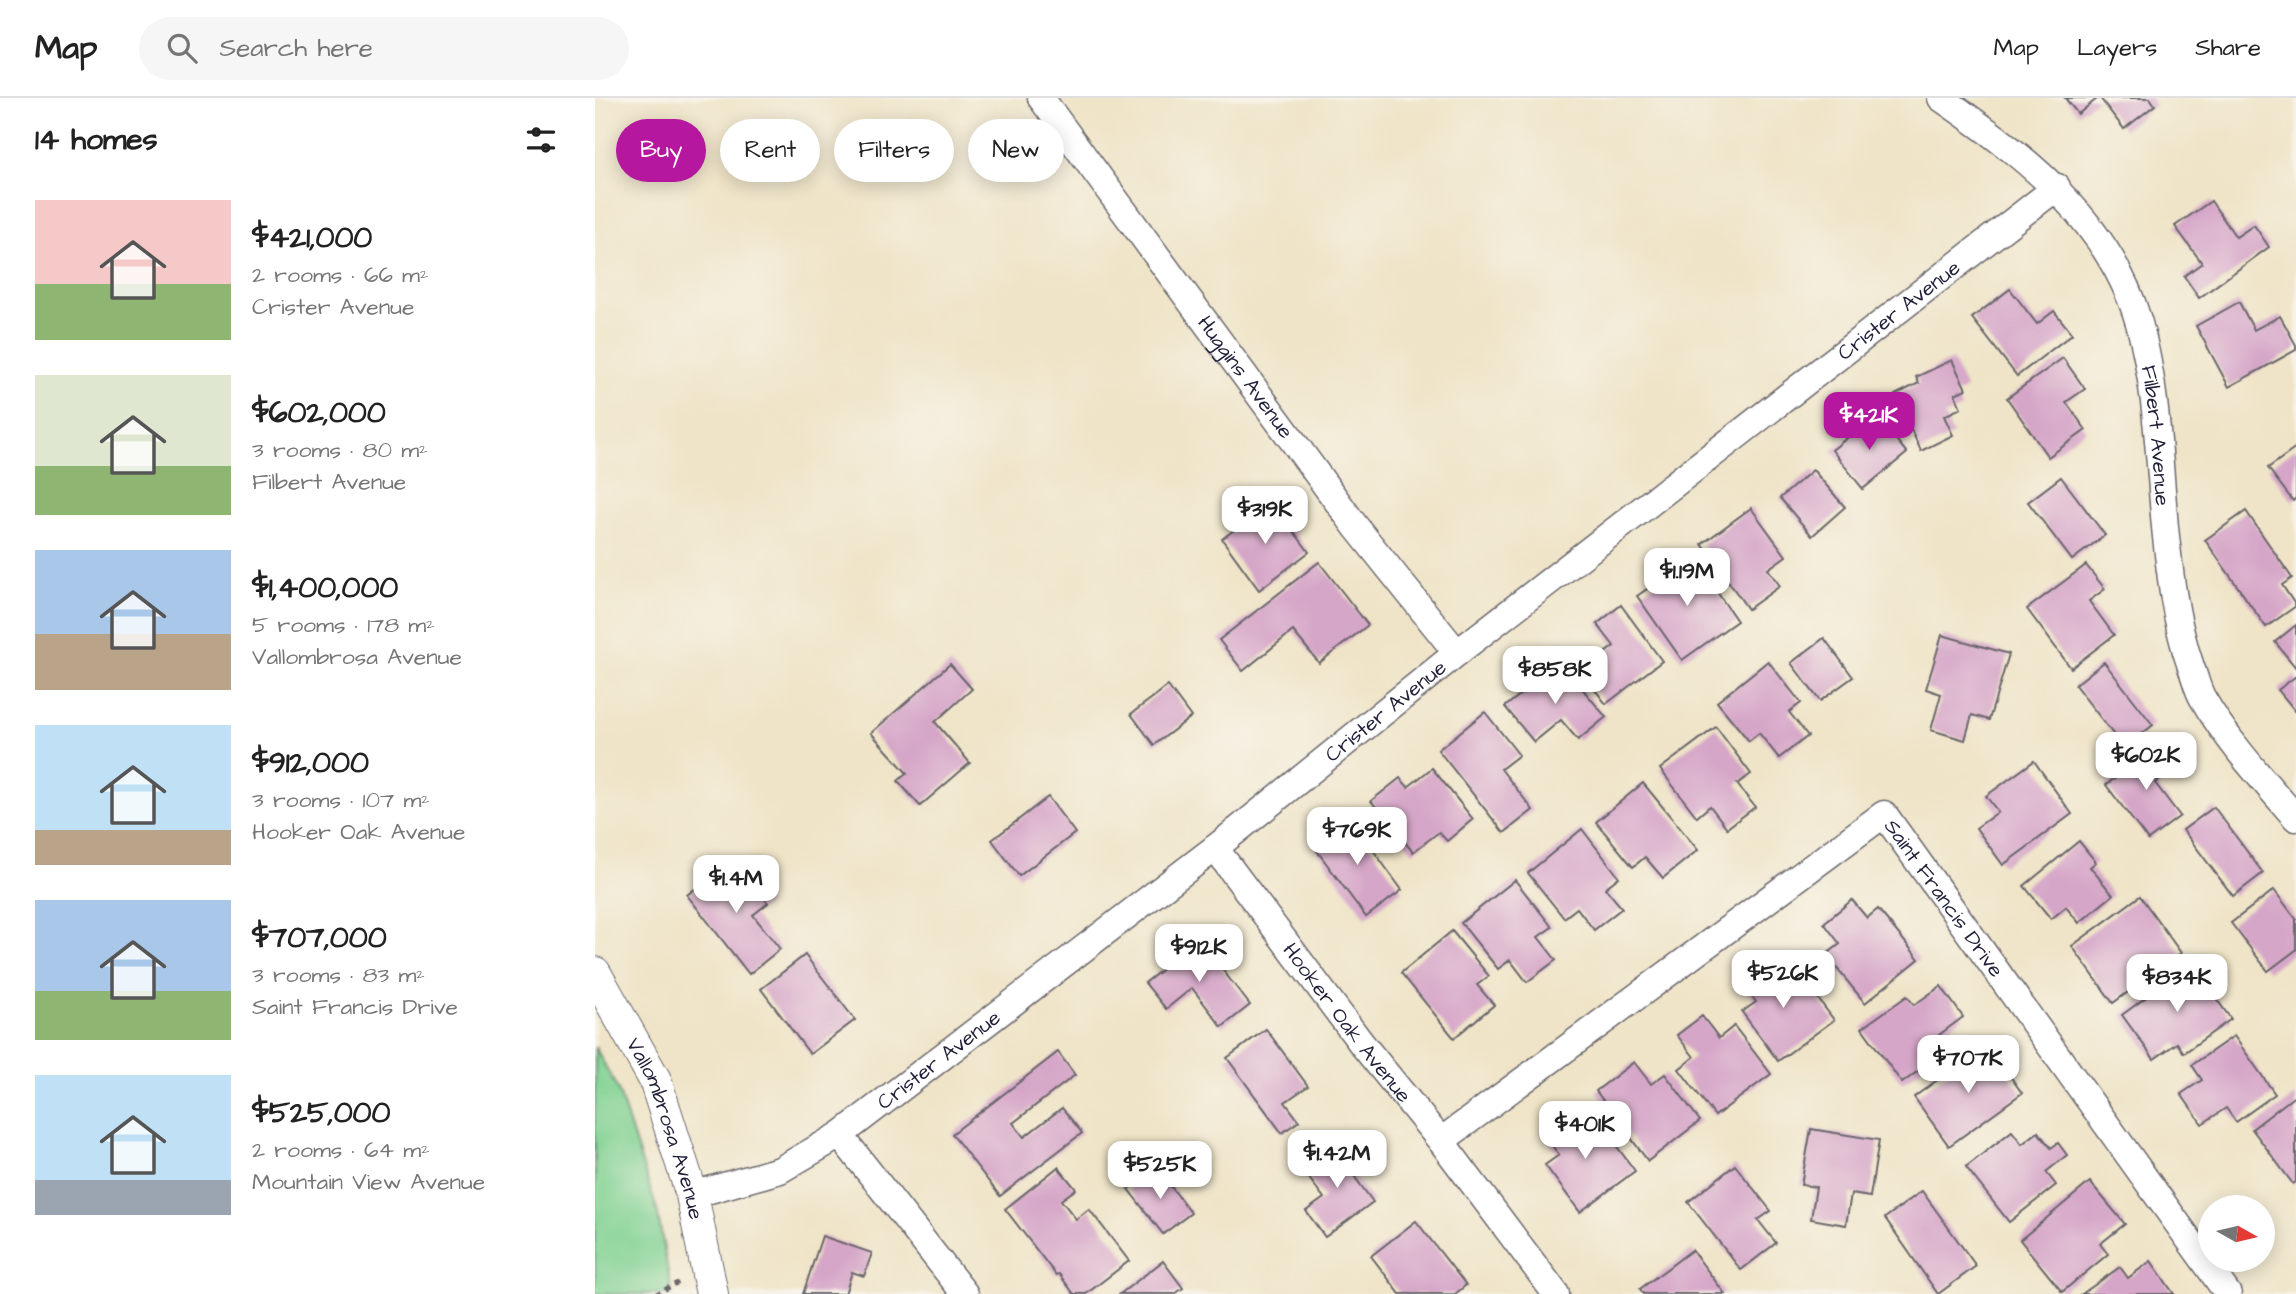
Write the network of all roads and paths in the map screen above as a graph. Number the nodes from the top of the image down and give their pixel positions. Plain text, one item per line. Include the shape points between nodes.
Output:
1 (1041, 98) edge
2 (1941, 98) edge
3 (2057, 187) junction
4 (1457, 653) junction
5 (2296, 818) edge
6 (1215, 848) junction
7 (595, 973) edge
8 (840, 1135) junction
9 (1441, 1141) junction
10 (692, 1195) junction
11 (712, 1294) edge
12 (965, 1294) edge
13 (1556, 1294) edge
14 (2228, 1294) edge

1 - 4 street, Huggins Avenue via 1356,527
2 - 3 street, Filbert Avenue
3 - 4 street, Crister Avenue
3 - 5 street, Filbert Avenue via 2098,236 2139,323 2152,393 2170,580 2180,633 2201,695 2247,761
4 - 6 street, Crister Avenue
6 - 8 street, Crister Avenue
6 - 9 street, Hooker Oak Avenue
7 - 10 street, Vallombrosa Avenue via 655,1080
8 - 10 street, Crister Avenue via 780,1170
8 - 12 street
9 - 13 street, Hooker Oak Avenue
9 - 14 street, Saint Francis Drive via 1884,814
10 - 11 street, Vallombrosa Avenue

